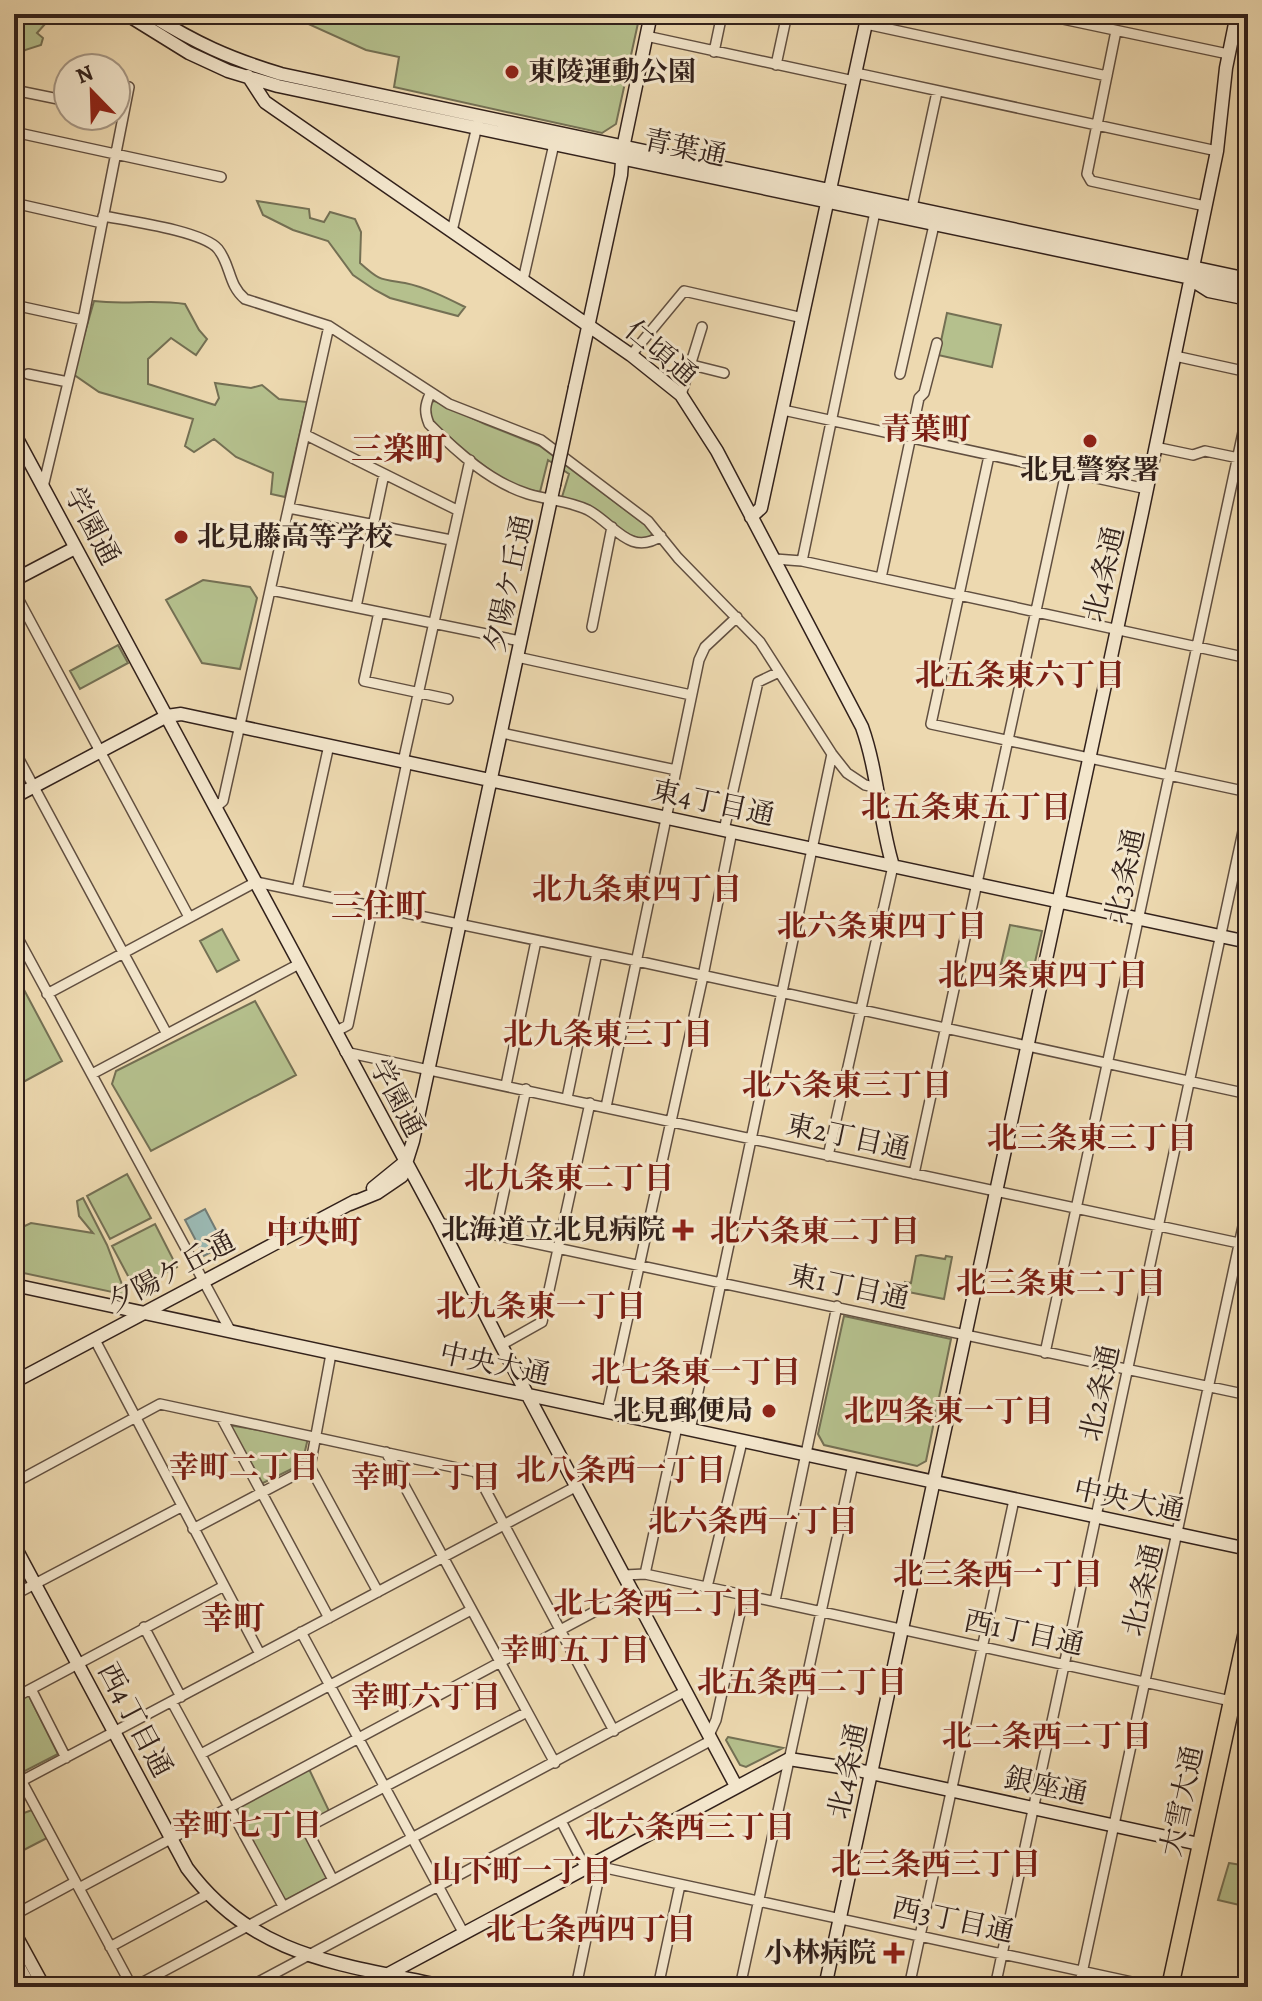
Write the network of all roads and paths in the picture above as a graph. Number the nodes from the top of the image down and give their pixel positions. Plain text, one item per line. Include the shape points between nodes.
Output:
1 (126, 14) edge
2 (651, 14) edge
3 (722, 14) edge
4 (787, 14) edge
5 (1039, 14) edge
6 (1237, 14) edge
7 (145, 17) edge
8 (867, 19) edge
9 (1116, 31) junction
10 (646, 36) junction
11 (714, 52) junction
12 (1228, 54) junction
13 (239, 62) junction
14 (776, 65) junction
15 (248, 76) junction
16 (1107, 76) junction
17 (855, 77) junction
18 (14, 90) edge
19 (937, 92) junction
20 (52, 98) edge
21 (478, 122) junction
22 (1097, 124) junction
23 (14, 132) edge
24 (119, 132) edge
25 (554, 144) junction
26 (1217, 151) junction
27 (117, 153) junction
28 (622, 154) junction
29 (221, 177) dead end
30 (829, 198) junction
31 (14, 203) edge
32 (1205, 206) junction
33 (875, 212) junction
34 (910, 214) junction
35 (102, 219) junction
36 (934, 225) junction
37 (452, 231) junction
38 (1191, 273) junction
39 (1248, 279) edge
40 (523, 280) junction
41 (1248, 290) edge
42 (1248, 299) edge
43 (14, 305) edge
44 (803, 318) junction
45 (83, 320) junction
46 (587, 325) junction
47 (329, 326) junction
48 (702, 327) dead end
49 (937, 343) dead end
50 (631, 355) junction
51 (1175, 356) junction
52 (692, 365) junction
53 (1248, 372) edge
54 (724, 373) dead end
55 (28, 374) dead end
56 (900, 374) dead end
57 (68, 382) junction
58 (430, 394) junction
59 (681, 395) junction
60 (1248, 409) edge
61 (783, 410) junction
62 (831, 421) junction
63 (14, 433) edge
64 (306, 435) junction
65 (911, 438) junction
66 (1155, 447) junction
67 (989, 456) junction
68 (1243, 459) edge
69 (470, 460) junction
70 (1066, 472) junction
71 (384, 474) junction
72 (43, 487) junction
73 (1147, 489) junction
74 (551, 500) junction
75 (289, 508) junction
76 (457, 510) junction
77 (751, 517) junction
78 (374, 524) junction
79 (612, 527) junction
80 (661, 536) junction
81 (451, 540) junction
82 (75, 548) junction
83 (775, 559) junction
84 (802, 561) junction
85 (881, 578) junction
86 (14, 580) edge
87 (271, 590) junction
88 (14, 591) edge
89 (958, 595) junction
90 (356, 607) junction
91 (379, 612) junction
92 (1034, 613) junction
93 (737, 617) junction
94 (434, 624) junction
95 (592, 627) dead end
96 (1115, 629) junction
97 (520, 641) junction
98 (1198, 647) junction
99 (517, 657) junction
100 (1248, 658) edge
101 (779, 672) junction
102 (419, 694) junction
103 (691, 695) junction
104 (448, 699) dead end
105 (167, 716) junction
106 (241, 727) junction
107 (502, 733) junction
108 (1006, 740) junction
109 (329, 745) junction
110 (14, 750) edge
111 (100, 751) junction
112 (832, 754) junction
113 (1089, 757) junction
114 (405, 762) junction
115 (676, 770) junction
116 (1170, 775) junction
117 (492, 780) junction
118 (34, 786) junction
119 (878, 788) junction
120 (1248, 792) edge
121 (14, 797) edge
122 (216, 807) junction
123 (1248, 808) edge
124 (667, 817) junction
125 (728, 830) junction
126 (813, 849) junction
127 (893, 866) junction
128 (256, 882) junction
129 (976, 884) junction
130 (297, 890) junction
131 (1057, 902) junction
132 (375, 906) junction
133 (189, 917) junction
134 (1138, 919) junction
135 (460, 925) junction
136 (14, 931) edge
137 (1220, 937) junction
138 (536, 941) junction
139 (1248, 942) edge
140 (122, 953) junction
141 (597, 953) junction
142 (637, 961) junction
143 (299, 964) junction
144 (703, 976) junction
145 (47, 994) junction
146 (782, 994) junction
147 (863, 1011) junction
148 (945, 1029) junction
149 (335, 1032) junction
150 (167, 1034) junction
151 (1027, 1046) junction
152 (345, 1052) junction
153 (1108, 1063) junction
154 (430, 1069) junction
155 (92, 1074) junction
156 (1190, 1082) junction
157 (506, 1085) junction
158 (526, 1089) junction
159 (1248, 1094) edge
160 (567, 1098) junction
161 (590, 1103) junction
162 (606, 1107) junction
163 (671, 1121) junction
164 (751, 1139) junction
165 (828, 1156) junction
166 (405, 1162) junction
167 (914, 1174) junction
168 (995, 1191) junction
169 (1248, 1203) edge
170 (1078, 1208) junction
171 (439, 1223) junction
172 (1159, 1226) junction
173 (495, 1234) junction
174 (1244, 1244) edge
175 (557, 1247) junction
176 (640, 1264) junction
177 (205, 1282) junction
178 (721, 1282) junction
179 (14, 1285) edge
180 (837, 1306) junction
181 (144, 1314) junction
182 (230, 1330) junction
183 (964, 1334) junction
184 (95, 1340) junction
185 (501, 1345) junction
186 (1045, 1353) junction
187 (331, 1354) junction
188 (1127, 1369) junction
189 (14, 1382) edge
190 (1208, 1387) junction
191 (1248, 1395) edge
192 (528, 1396) junction
193 (607, 1412) junction
194 (221, 1417) junction
195 (134, 1419) junction
196 (683, 1429) junction
197 (315, 1436) junction
198 (742, 1442) junction
199 (386, 1452) junction
200 (806, 1456) junction
201 (853, 1464) junction
202 (310, 1467) junction
203 (933, 1482) junction
204 (14, 1483) edge
205 (577, 1486) junction
206 (260, 1493) junction
207 (1014, 1500) junction
208 (181, 1507) junction
209 (1095, 1518) junction
210 (505, 1524) junction
211 (193, 1529) junction
212 (1178, 1536) junction
213 (14, 1545) edge
214 (1248, 1549) edge
215 (441, 1557) junction
216 (645, 1574) junction
217 (625, 1575) junction
218 (34, 1584) junction
219 (224, 1586) junction
220 (707, 1587) junction
221 (633, 1591) junction
222 (378, 1592) junction
223 (14, 1595) edge
224 (744, 1595) junction
225 (775, 1601) junction
226 (471, 1610) junction
227 (822, 1612) junction
228 (329, 1618) junction
229 (144, 1627) junction
230 (1248, 1627) edge
231 (902, 1629) junction
232 (560, 1630) junction
233 (301, 1632) junction
234 (984, 1646) junction
235 (260, 1654) junction
236 (500, 1662) junction
237 (78, 1664) junction
238 (1062, 1664) junction
239 (1145, 1681) junction
240 (330, 1685) junction
241 (31, 1689) junction
242 (686, 1691) junction
243 (14, 1698) edge
244 (177, 1699) junction
245 (1231, 1701) junction
246 (527, 1712) junction
247 (614, 1731) junction
248 (114, 1733) junction
249 (358, 1737) junction
250 (710, 1738) junction
251 (201, 1754) junction
252 (66, 1758) junction
253 (789, 1759) junction
254 (555, 1763) junction
255 (14, 1767) edge
256 (873, 1774) junction
257 (18, 1783) edge
258 (736, 1786) junction
259 (385, 1788) junction
260 (952, 1790) junction
261 (230, 1806) junction
262 (1033, 1809) junction
263 (561, 1821) junction
264 (1116, 1825) junction
265 (172, 1838) junction
266 (412, 1838) junction
267 (1199, 1844) junction
268 (599, 1864) junction
269 (585, 1867) junction
270 (333, 1880) junction
271 (77, 1885) junction
272 (437, 1885) junction
273 (680, 1885) junction
274 (206, 1895) junction
275 (759, 1901) junction
276 (283, 1906) junction
277 (14, 1915) edge
278 (840, 1918) junction
279 (245, 1927) junction
280 (14, 1932) edge
281 (463, 1932) junction
282 (920, 1936) junction
283 (110, 1947) junction
284 (1002, 1953) junction
285 (310, 1955) junction
286 (14, 1958) edge
287 (1083, 1970) junction
288 (386, 1975) junction
289 (30, 1987) edge
290 (44, 1987) edge
291 (133, 1987) edge
292 (249, 1987) edge
293 (364, 1987) edge
294 (448, 1987) edge
295 (576, 1987) edge
296 (658, 1987) edge
297 (740, 1987) edge
298 (825, 1987) edge
299 (909, 1987) edge
300 (995, 1987) edge
301 (1079, 1987) edge
302 (1155, 1987) edge
303 (1170, 1987) edge

1 - 7 street, 青葉通
2 - 10 street, 夕陽ケ丘通
3 - 11 street
4 - 14 street
5 - 9 street
6 - 12 street, 北4条通
7 - 13 street, 青葉通
7 - 15 street, 青葉通 via 189,53
8 - 16 street
8 - 17 street
9 - 12 street
9 - 16 street
10 - 11 street
10 - 28 street, 夕陽ケ丘通
11 - 14 street
12 - 26 street, 北4条通
13 - 15 street, 仁頃通
13 - 21 street, 青葉通
14 - 17 street
15 - 21 street, 青葉通
15 - 37 street, 仁頃通 via 265,102
16 - 22 street
17 - 19 street
17 - 30 street
18 - 20 street
19 - 22 street
19 - 34 street
21 - 25 street, 青葉通
21 - 28 street, 青葉通
21 - 37 street
22 - 26 street
22 - 32 street via 1087,174 1091,181
23 - 27 street
24 - 27 street
25 - 28 street, 青葉通
25 - 40 street
26 - 32 street, 北4条通
27 - 29 street
27 - 35 street
28 - 30 street, 青葉通
28 - 46 street, 夕陽ケ丘通
30 - 33 street, 青葉通
30 - 34 street, 青葉通
30 - 44 street
31 - 35 street
32 - 38 street, 北4条通
33 - 34 street, 青葉通
33 - 62 street
34 - 36 street, 青葉通
34 - 38 street, 青葉通
35 - 45 street
35 - 47 street via 212,243 236,292 245,299
36 - 38 street, 青葉通
36 - 56 street
37 - 40 street, 仁頃通
38 - 39 street, 青葉通
38 - 41 street, 青葉通
38 - 42 street via 1209,291
38 - 51 street, 北4条通
40 - 46 street, 仁頃通
43 - 45 street
44 - 50 street via 684,291
44 - 61 street
45 - 57 street
46 - 50 street, 仁頃通
46 - 74 street, 夕陽ケ丘通, bridge
47 - 58 street
47 - 64 street
48 - 52 street
49 - 65 street
50 - 59 street, 仁頃通
51 - 53 street
51 - 66 street, 北4条通
52 - 54 street
52 - 59 street
55 - 57 street
57 - 72 street
58 - 69 street via 425,404 429,424
58 - 80 street via 541,440
59 - 77 street, 仁頃通
60 - 68 street, 北3条通
61 - 62 street
61 - 77 street via 761,508
62 - 65 street
62 - 84 street
63 - 72 street, 学園通
64 - 71 street
64 - 75 street
65 - 67 street
65 - 85 street
66 - 68 street
66 - 73 street, 北4条通
67 - 70 street
67 - 89 street
68 - 98 street, 北3条通
69 - 74 street via 497,482
69 - 76 street
70 - 73 street
70 - 92 street
71 - 76 street
71 - 78 street
72 - 82 street, 学園通
73 - 96 street, 北4条通
74 - 79 street via 589,511
74 - 97 street, 夕陽ケ丘通
75 - 78 street
75 - 87 street
76 - 81 street
77 - 83 street, 仁頃通
78 - 81 street
78 - 90 street
79 - 80 street via 640,544
79 - 95 street
80 - 93 street
81 - 94 street
82 - 86 street
82 - 105 street, 学園通
83 - 84 street
83 - 119 street, 仁頃通 via 862,727
84 - 85 street
85 - 89 street
87 - 90 street
87 - 106 street
88 - 111 street
89 - 92 street
89 - 108 street via 931,724
90 - 91 street
91 - 94 street
91 - 102 street via 364,681
92 - 96 street
92 - 108 street
93 - 101 street
93 - 103 street via 705,647
94 - 97 street
94 - 102 street
96 - 98 street
96 - 113 street, 北4条通
97 - 99 street, 夕陽ケ丘通
98 - 100 street
98 - 116 street, 北3条通
99 - 103 street
99 - 107 street, 夕陽ケ丘通
101 - 112 street
101 - 125 street via 758,682 754,693
102 - 104 street
102 - 114 street
103 - 115 street
105 - 106 street, 東4丁目通 via 181,714
105 - 111 street
105 - 122 street, 学園通
106 - 109 street, 東4丁目通
106 - 122 street via 223,801
107 - 115 street
107 - 117 street, 夕陽ケ丘通
108 - 113 street
108 - 129 street
109 - 114 street, 東4丁目通
109 - 130 street
110 - 118 street
111 - 118 street
111 - 133 street
112 - 119 street via 847,773
112 - 126 street
113 - 116 street
113 - 131 street, 北4条通
114 - 117 street, 東4丁目通
114 - 132 street
115 - 124 street
116 - 120 street
116 - 134 street, 北3条通
117 - 124 street, 東4丁目通
117 - 135 street, 夕陽ケ丘通
118 - 121 street
118 - 140 street
119 - 127 street, 仁頃通
122 - 128 street, 学園通
123 - 137 street, 北2条通
124 - 125 street, 東4丁目通
124 - 142 street
125 - 126 street, 東4丁目通
125 - 144 street
126 - 127 street, 東4丁目通
126 - 146 street
127 - 129 street, 東4丁目通
127 - 147 street
128 - 130 street
128 - 133 street
128 - 143 street, 学園通
129 - 131 street, 東4丁目通
129 - 148 street
130 - 132 street
131 - 134 street, 東4丁目通
131 - 151 street, 北4条通
132 - 135 street
132 - 149 street via 348,1025
133 - 140 street
134 - 137 street, 東4丁目通
134 - 153 street, 北3条通
135 - 138 street
135 - 154 street, 夕陽ケ丘通
136 - 145 street
137 - 139 street, 東4丁目通
137 - 156 street, 北2条通
138 - 141 street
138 - 157 street
140 - 145 street
140 - 150 street
141 - 142 street
141 - 160 street
142 - 144 street
142 - 162 street
143 - 149 street, 学園通
143 - 150 street
144 - 146 street
144 - 163 street
145 - 155 street
146 - 147 street
146 - 164 street
147 - 148 street
147 - 165 street
148 - 151 street
148 - 167 street
149 - 152 street, 学園通
150 - 155 street
151 - 153 street
151 - 168 street, 北4条通
152 - 154 street, 東2丁目通
152 - 166 street, 学園通
153 - 156 street
153 - 170 street, 北3条通
154 - 157 street, 東2丁目通
154 - 166 street, 夕陽ケ丘通
155 - 177 street
156 - 159 street
156 - 172 street, 北2条通
157 - 158 street, 東2丁目通
158 - 160 street, 東2丁目通
158 - 173 street
160 - 161 street, 東2丁目通
161 - 162 street, 東2丁目通
161 - 175 street
162 - 163 street, 東2丁目通
163 - 164 street, 東2丁目通
163 - 176 street
164 - 165 street, 東2丁目通
164 - 178 street
165 - 167 street, 東2丁目通
166 - 171 street, 学園通
166 - 177 street, 夕陽ケ丘通 via 350,1204
167 - 168 street, 東2丁目通
168 - 170 street, 東2丁目通
168 - 183 street, 北4条通
169 - 174 street, 北1条通
170 - 172 street, 東2丁目通
170 - 186 street, 北3条通
171 - 173 street, 東1丁目通
171 - 185 street, 学園通
172 - 174 street, 東2丁目通
172 - 188 street, 北2条通
173 - 175 street, 東1丁目通
174 - 190 street, 北1条通
175 - 176 street, 東1丁目通
175 - 185 street via 542,1322
176 - 178 street, 東1丁目通
176 - 193 street
177 - 181 street, 夕陽ケ丘通
177 - 182 street
178 - 180 street, 東1丁目通
178 - 196 street
179 - 181 street, 中央大通
180 - 183 street, 東1丁目通
180 - 200 street
181 - 182 street, 中央大通
181 - 184 street, 夕陽ケ丘通
182 - 187 street, 中央大通
183 - 186 street, 東1丁目通
183 - 203 street, 北4条通
184 - 189 street, 夕陽ケ丘通
184 - 195 street
185 - 192 street, 学園通
186 - 188 street, 東1丁目通
187 - 192 street, 中央大通
187 - 197 street
188 - 190 street, 東1丁目通
188 - 209 street, 北2条通
190 - 191 street, 東1丁目通
190 - 212 street, 北1条通
192 - 193 street, 中央大通
192 - 205 street, 学園通
193 - 196 street, 中央大通
194 - 195 street via 160,1404
194 - 197 street
194 - 206 street
195 - 204 street
195 - 208 street
196 - 198 street, 中央大通
196 - 216 street
197 - 199 street
197 - 202 street
198 - 200 street, 中央大通
198 - 220 street
199 - 210 street via 476,1472
199 - 215 street
200 - 201 street, 中央大通
200 - 225 street
201 - 203 street, 中央大通
201 - 227 street
202 - 206 street
202 - 222 street
203 - 207 street, 中央大通
203 - 231 street, 北4条通
205 - 210 street
205 - 217 street, 学園通
206 - 211 street
206 - 228 street
207 - 209 street, 中央大通
207 - 234 street
208 - 211 street
208 - 218 street
209 - 212 street, 中央大通
209 - 238 street, 北2条通
210 - 215 street
210 - 232 street
211 - 219 street
212 - 214 street, 中央大通
212 - 239 street, 北1条通
213 - 218 street, 西4丁目通
215 - 222 street
215 - 226 street
216 - 217 street, 西1丁目通
216 - 220 street, 西1丁目通
217 - 221 street, 学園通
218 - 223 street
218 - 237 street, 西4丁目通
219 - 229 street
219 - 235 street
220 - 224 street, 西1丁目通
221 - 232 street
221 - 242 street, 学園通
222 - 228 street
224 - 225 street, 西1丁目通
224 - 250 street
225 - 227 street, 西1丁目通
226 - 236 street
226 - 240 street
227 - 231 street, 西1丁目通
227 - 253 street
228 - 233 street
229 - 237 street
229 - 244 street
230 - 245 highway, 大雪大通
231 - 234 street, 西1丁目通
231 - 256 street, 北4条通
232 - 236 street
232 - 247 street
233 - 235 street
233 - 240 street
234 - 238 street, 西1丁目通
234 - 260 street
235 - 244 street
236 - 246 street
236 - 249 street
237 - 241 street
237 - 248 street, 西4丁目通
238 - 239 street, 西1丁目通
238 - 262 street, 北2条通
239 - 245 street, 西1丁目通
239 - 264 street, 北1条通
240 - 249 street
240 - 251 street
241 - 243 street
241 - 252 street
242 - 247 street
242 - 250 street, 学園通
244 - 248 street
244 - 251 street
245 - 267 highway, 大雪大通
246 - 254 street
246 - 259 street
247 - 254 street
248 - 252 street
248 - 265 street, 西4丁目通
249 - 259 street
249 - 261 street
250 - 258 street, 学園通
250 - 263 street
251 - 261 street
252 - 257 street
253 - 256 street, 銀座通
253 - 258 street
253 - 275 street
254 - 266 street
255 - 257 street
256 - 260 street, 銀座通
256 - 278 street, 北4条通
257 - 271 street
258 - 268 street
259 - 266 street
259 - 270 street via 306,1828
260 - 262 street, 銀座通
260 - 282 street
261 - 265 street
261 - 276 street
262 - 264 street, 銀座通
262 - 284 street, 北2条通
263 - 269 street
263 - 272 street
264 - 267 street, 銀座通
264 - 287 street, 北1条通
265 - 271 street
265 - 274 street, 西4丁目通
266 - 270 street
266 - 272 street
267 - 303 highway, 大雪大通
268 - 269 street
268 - 273 street, 西3丁目通
268 - 295 street
269 - 281 street
270 - 276 street
271 - 277 street
271 - 283 street
272 - 281 street
272 - 285 street
273 - 275 street, 西3丁目通
273 - 296 street
274 - 279 street, 西4丁目通
274 - 283 street
275 - 278 street, 西3丁目通
275 - 297 street
276 - 279 street
278 - 282 street, 西3丁目通
278 - 298 street, 北4条通
279 - 285 street, 西4丁目通
279 - 291 street
280 - 290 street
281 - 288 street
282 - 284 street, 西3丁目通
282 - 299 street
283 - 291 street
284 - 287 street, 西3丁目通
284 - 300 street, 北2条通
285 - 288 street, 西4丁目通
285 - 292 street
286 - 289 street
287 - 301 street, 北1条通
287 - 302 street, 西3丁目通
288 - 293 street
288 - 294 street, 西4丁目通

